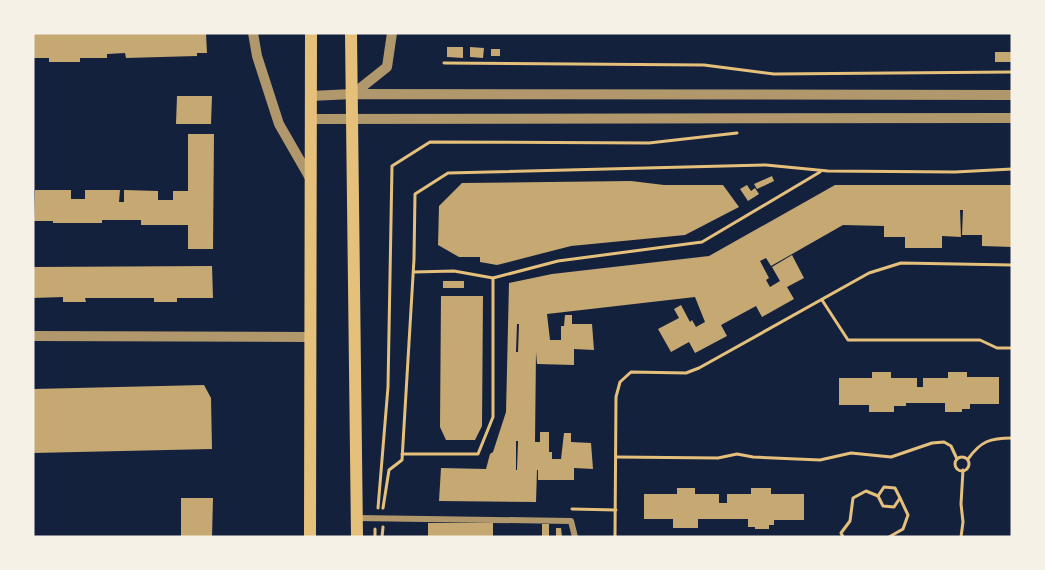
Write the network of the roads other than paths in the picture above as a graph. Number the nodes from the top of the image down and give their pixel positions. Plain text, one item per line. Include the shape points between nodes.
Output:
1 (253, 33) edge
2 (311, 33) edge
3 (351, 33) edge
4 (392, 33) edge
5 (353, 94) junction
6 (1012, 95) edge
7 (310, 96) junction
8 (354, 118) junction
9 (1012, 118) edge
10 (310, 119) junction
11 (310, 178) junction
12 (33, 336) edge
13 (310, 337) junction
14 (357, 518) junction
15 (310, 537) edge
16 (357, 537) edge
17 (574, 537) edge

1 - 11 street via 279,124
2 - 7 main road
3 - 5 main road
4 - 5 street via 387,67
5 - 6 street
5 - 7 street
5 - 8 main road
7 - 10 main road
8 - 9 street
8 - 10 street
8 - 14 main road
10 - 11 main road
11 - 13 main road
12 - 13 street
13 - 15 main road
14 - 16 main road
14 - 17 street via 571,521

